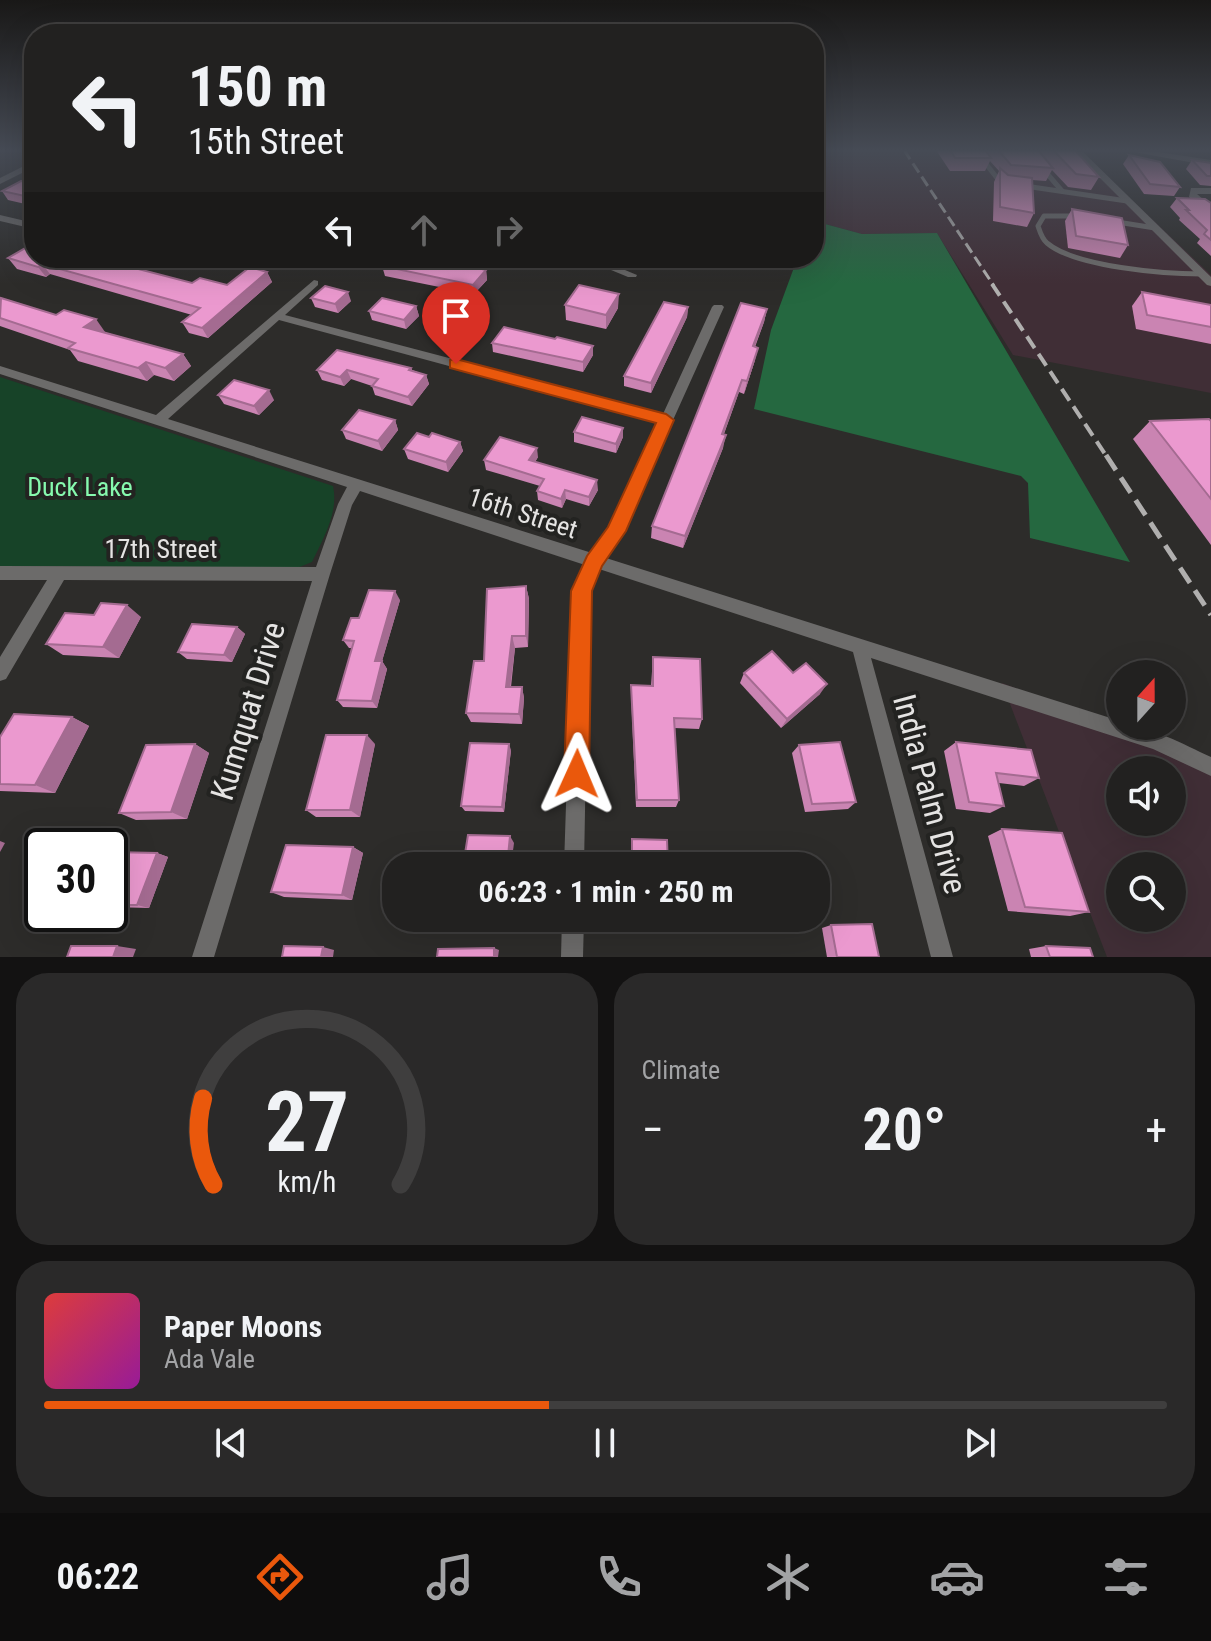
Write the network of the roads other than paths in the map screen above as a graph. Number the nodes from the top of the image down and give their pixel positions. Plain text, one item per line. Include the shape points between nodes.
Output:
1 (1082, 195) edge
2 (1121, 195) edge
3 (1192, 195) edge
4 (1127, 201) junction
5 (1211, 211) edge
6 (1087, 217) edge
7 (0, 218) edge
8 (1114, 221) edge
9 (24, 224) edge
10 (1155, 228) junction
11 (613, 268) edge
12 (1202, 274) junction
13 (632, 275) dead end
14 (314, 283) dead end
15 (1211, 283) edge
16 (718, 307) dead end
17 (276, 316) junction
18 (0, 370) edge
19 (666, 420) junction
20 (158, 421) junction
21 (356, 485) junction
22 (594, 562) junction
23 (0, 573) edge
24 (60, 573) junction
25 (322, 574) junction
26 (860, 647) junction
27 (0, 673) edge
28 (1211, 767) edge
29 (574, 852) edge
30 (573, 932) edge
31 (203, 957) edge
32 (572, 957) edge
33 (942, 957) edge

1 - 4 lane
2 - 4 street
3 - 5 street
4 - 10 street
6 - 12 lane via 1049,214 1038,226 1047,243 1071,253 1164,274
7 - 9 street
8 - 10 lane
10 - 12 street
11 - 13 street
12 - 15 street
14 - 17 street
16 - 19 street
17 - 19 street
17 - 20 street
18 - 20 street, 16th Street
19 - 22 street via 616,531
20 - 21 street, 16th Street
21 - 22 street, 16th Street
21 - 25 street, Kumquat Drive
22 - 26 street, 16th Street
22 - 29 street via 581,591
23 - 24 street, 17th Street
24 - 25 street, 17th Street
24 - 27 street
25 - 31 street, Kumquat Drive
26 - 28 street, 16th Street via 1155,741
26 - 33 street, India Palm Drive
30 - 32 street

